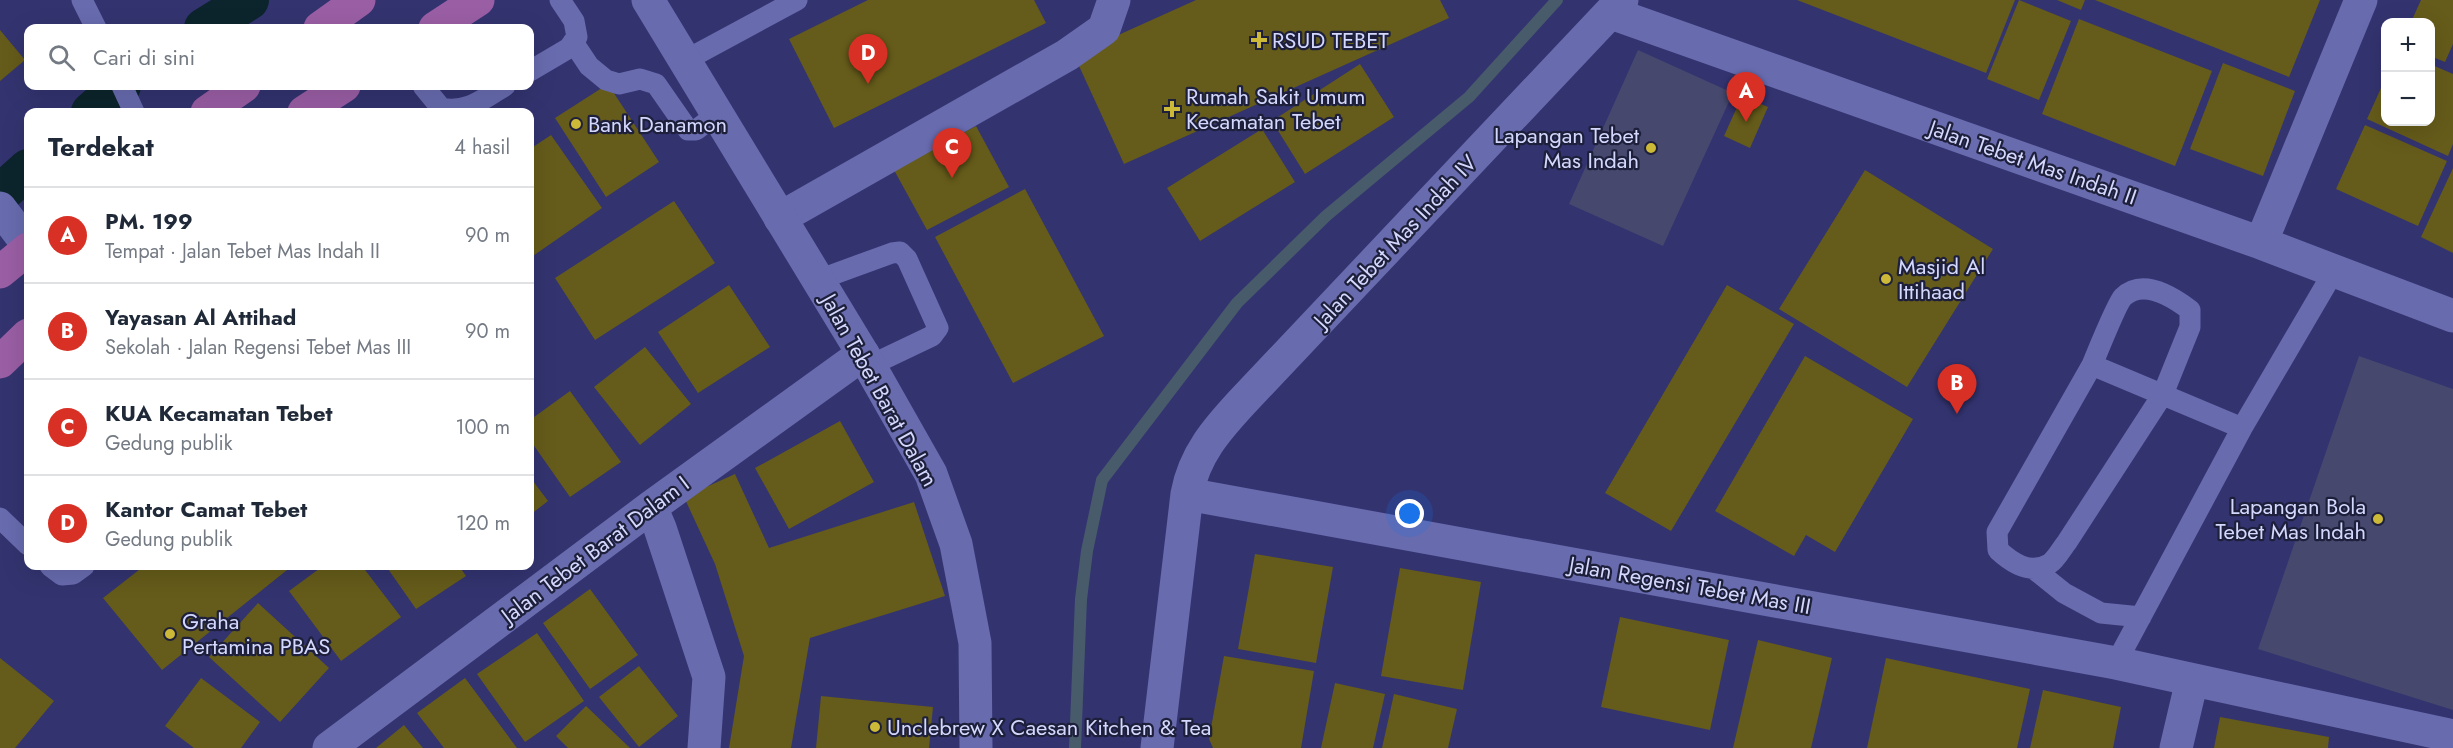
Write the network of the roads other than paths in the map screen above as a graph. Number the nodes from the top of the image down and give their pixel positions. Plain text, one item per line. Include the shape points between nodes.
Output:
1 (82, 0) edge
2 (359, 0) edge
3 (478, 0) edge
4 (560, 0) edge
5 (648, 0) edge
6 (797, 0) edge
7 (1114, 0) edge
8 (2361, 0) edge
9 (1616, 6) edge
10 (94, 24) edge
11 (326, 24) edge
12 (441, 24) edge
13 (573, 42) junction
14 (686, 60) junction
15 (534, 69) edge
16 (238, 90) edge
17 (339, 90) edge
18 (426, 90) edge
19 (498, 90) edge
20 (213, 108) edge
21 (310, 108) edge
22 (441, 108) edge
23 (467, 108) edge
24 (717, 114) junction
25 (2, 212) edge
26 (780, 218) junction
27 (24, 242) edge
28 (2261, 243) junction
29 (24, 251) edge
30 (2334, 271) junction
31 (0, 272) edge
32 (818, 280) junction
33 (2453, 316) edge
34 (24, 338) edge
35 (866, 360) junction
36 (0, 362) edge
37 (2092, 364) junction
38 (2163, 394) junction
39 (2242, 428) junction
40 (1187, 494) junction
41 (651, 507) junction
42 (0, 518) edge
43 (24, 541) edge
44 (2034, 568) junction
45 (56, 570) edge
46 (78, 570) edge
47 (2141, 617) junction
48 (2116, 663) junction
49 (2192, 680) junction
50 (2453, 736) edge
51 (699, 744) edge
52 (329, 748) edge
53 (976, 748) edge
54 (1157, 748) edge
55 (2176, 748) edge

1 - 10 lane
2 - 11 main road
3 - 12 main road
4 - 13 lane via 574,21 577,37
5 - 14 street, Jalan Tebet Barat Dalam
6 - 14 lane
7 - 26 street via 1104,28 1067,55
8 - 28 street
9 - 28 street, Jalan Tebet Mas Indah II
9 - 40 street, Jalan Tebet Mas Indah IV via 1216,431 1199,454
13 - 15 lane
13 - 24 lane via 589,66 606,80 619,84 640,79 656,84 688,130 696,130
14 - 24 street, Jalan Tebet Barat Dalam
16 - 20 main road
17 - 21 main road
18 - 22 lane
19 - 23 lane
24 - 26 street, Jalan Tebet Barat Dalam
25 - 27 street
26 - 32 street, Jalan Tebet Barat Dalam
28 - 30 street, Jalan Tebet Mas Indah II
29 - 31 main road
30 - 33 street, Jalan Tebet Mas Indah II
30 - 39 lane
32 - 35 street, Jalan Tebet Barat Dalam
32 - 35 lane via 892,253 900,252 907,259 938,328 932,336
34 - 36 main road
35 - 41 street, Jalan Tebet Barat Dalam I
35 - 53 street, Jalan Tebet Barat Dalam via 931,474 957,544 975,643
37 - 38 lane
37 - 38 lane via 2122,297 2137,290 2156,291 2174,298 2190,310 2190,327
37 - 44 lane via 1997,532 1998,550 2012,563
38 - 39 lane
38 - 44 lane via 2067,542 2050,563
39 - 47 lane
40 - 48 street, Jalan Regensi Tebet Mas III
40 - 54 street, Jalan Tebet Mas Indah IV
41 - 51 street via 709,677
41 - 52 street, Jalan Tebet Barat Dalam I
42 - 43 lane
44 - 47 lane via 2064,593 2101,613
45 - 46 lane via 63,575
47 - 48 lane
48 - 49 street, Jalan Regensi Tebet Mas III
49 - 50 street, Jalan Regensi Tebet Mas III
49 - 55 street

